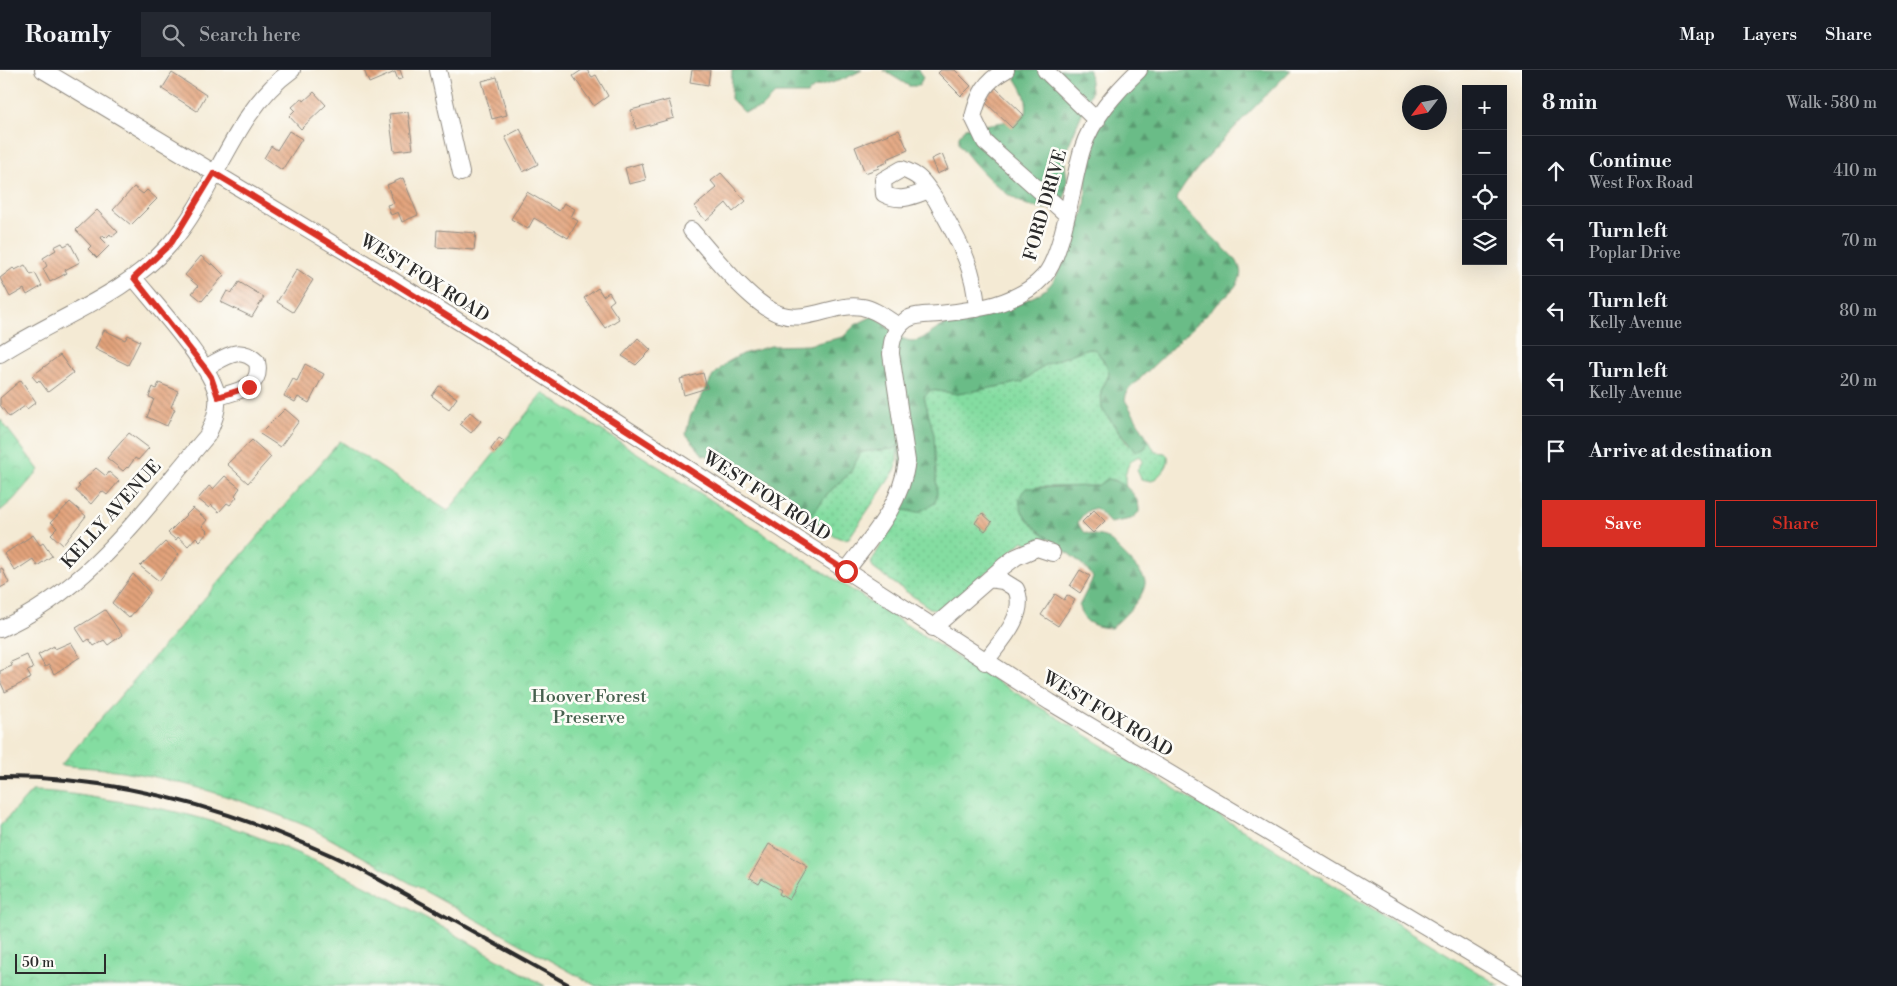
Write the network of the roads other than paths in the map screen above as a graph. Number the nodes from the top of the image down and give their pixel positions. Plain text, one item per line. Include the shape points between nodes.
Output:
1 (43, 70) edge
2 (292, 70) edge
3 (438, 70) edge
4 (1006, 70) edge
5 (1045, 70) edge
6 (1139, 70) edge
7 (1097, 121) junction
8 (214, 173) junction
9 (461, 174) dead end
10 (929, 190) dead end
11 (1066, 214) junction
12 (691, 230) dead end
13 (134, 278) junction
14 (977, 309) junction
15 (898, 326) junction
16 (0, 354) edge
17 (205, 368) junction
18 (218, 397) junction
19 (1052, 553) dead end
20 (846, 571) junction
21 (989, 579) junction
22 (933, 628) junction
23 (0, 629) edge
24 (985, 662) junction
25 (1522, 984) edge

1 - 8 street, WEST FOX ROAD
2 - 8 street via 280,79 245,121
3 - 9 street
4 - 11 street via 990,79 973,117 985,142
5 - 7 street
6 - 7 street, FORD DRIVE via 1103,108
7 - 11 street, FORD DRIVE via 1083,148
8 - 13 street via 172,242
8 - 20 street, WEST FOX ROAD via 490,342
10 - 14 street via 969,260
11 - 14 street, FORD DRIVE via 1058,248 1045,276 1025,292
12 - 15 street via 750,294 779,314 801,317 860,306
13 - 16 street
13 - 17 street
14 - 15 street, FORD DRIVE via 907,319
15 - 20 street via 891,354 907,461 905,478 888,514
17 - 18 street
17 - 18 street via 237,352 244,352 256,362 258,376 254,382
18 - 23 street, KELLY AVENUE via 217,412 207,436 97,564 41,608
19 - 21 street via 1042,548 1031,550
20 - 22 street, WEST FOX ROAD
21 - 22 street
21 - 24 street via 1004,581 1016,590 1020,608
22 - 24 street, WEST FOX ROAD
24 - 25 street, WEST FOX ROAD

